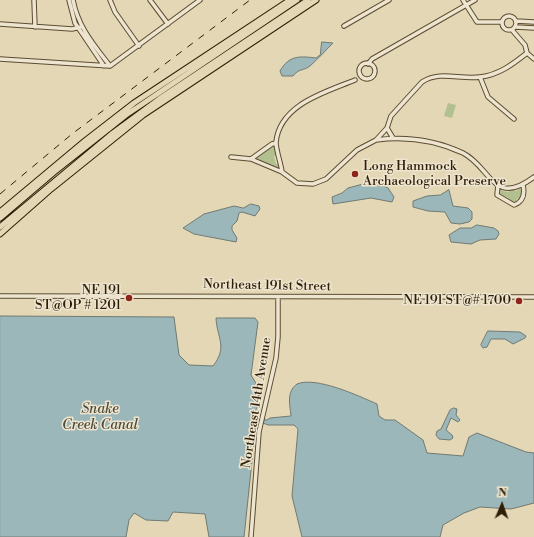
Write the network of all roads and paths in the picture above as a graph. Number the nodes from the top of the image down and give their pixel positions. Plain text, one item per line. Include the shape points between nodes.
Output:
1 (34, 0) edge
2 (69, 0) edge
3 (73, 0) edge
4 (110, 0) edge
5 (150, 0) edge
6 (290, 0) edge
7 (297, 0) edge
8 (308, 0) edge
9 (316, 0) edge
10 (389, 0) edge
11 (463, 0) edge
12 (475, 0) edge
13 (198, 1) edge
14 (466, 6) junction
15 (516, 21) junction
16 (502, 22) junction
17 (534, 22) edge
18 (0, 24) edge
19 (168, 24) junction
20 (344, 26) dead end
21 (35, 27) junction
22 (80, 28) junction
23 (514, 28) junction
24 (534, 28) edge
25 (139, 46) junction
26 (527, 53) junction
27 (0, 59) edge
28 (534, 59) edge
29 (368, 64) junction
30 (104, 66) junction
31 (110, 66) junction
32 (480, 77) junction
33 (355, 80) dead end
34 (514, 119) dead end
35 (387, 128) junction
36 (393, 138) junction
37 (376, 140) junction
38 (276, 143) junction
39 (66, 156) junction
40 (231, 156) dead end
41 (251, 159) junction
42 (282, 172) junction
43 (534, 177) edge
44 (498, 185) junction
45 (523, 186) junction
46 (0, 212) edge
47 (0, 217) edge
48 (0, 227) edge
49 (0, 234) edge
50 (0, 296) edge
51 (278, 297) junction
52 (534, 297) edge
53 (251, 537) edge

1 - 21 street
2 - 22 street via 71,12
3 - 22 street
4 - 25 street via 115,12
5 - 19 street
6 - 39 highway via 134,103
7 - 47 highway via 126,115
8 - 48 highway via 162,97 113,133
9 - 49 highway via 144,116 51,189
10 - 20 street
11 - 14 street
12 - 14 street
13 - 19 street
14 - 16 street via 477,22
14 - 29 street via 372,59
15 - 16 street via 508,16
15 - 17 street
15 - 23 street
16 - 23 street via 504,29
18 - 21 street
19 - 25 street
21 - 22 street
22 - 30 street
22 - 31 street
23 - 24 street
23 - 26 street
25 - 31 street
26 - 28 street
26 - 32 street via 508,68
27 - 30 street
29 - 29 street via 373,67 374,72 373,76 366,79 361,77 359,69 362,65
30 - 31 street
32 - 34 street via 488,97
32 - 35 street via 444,75 428,78 396,109
33 - 38 street via 302,103 284,123
35 - 36 street
35 - 37 street
36 - 37 street
36 - 44 street via 426,140 463,153
37 - 42 street via 356,150 336,171 319,182 305,185
38 - 41 street
38 - 42 street
39 - 46 highway
39 - 47 highway
40 - 41 street
41 - 42 street
43 - 45 street
44 - 45 street via 508,188
44 - 45 street via 497,195 514,205 522,199
50 - 51 street, Northeast 191st Street
51 - 52 street, Northeast 191st Street
51 - 53 street, Northeast 14th Avenue via 276,352 262,416

